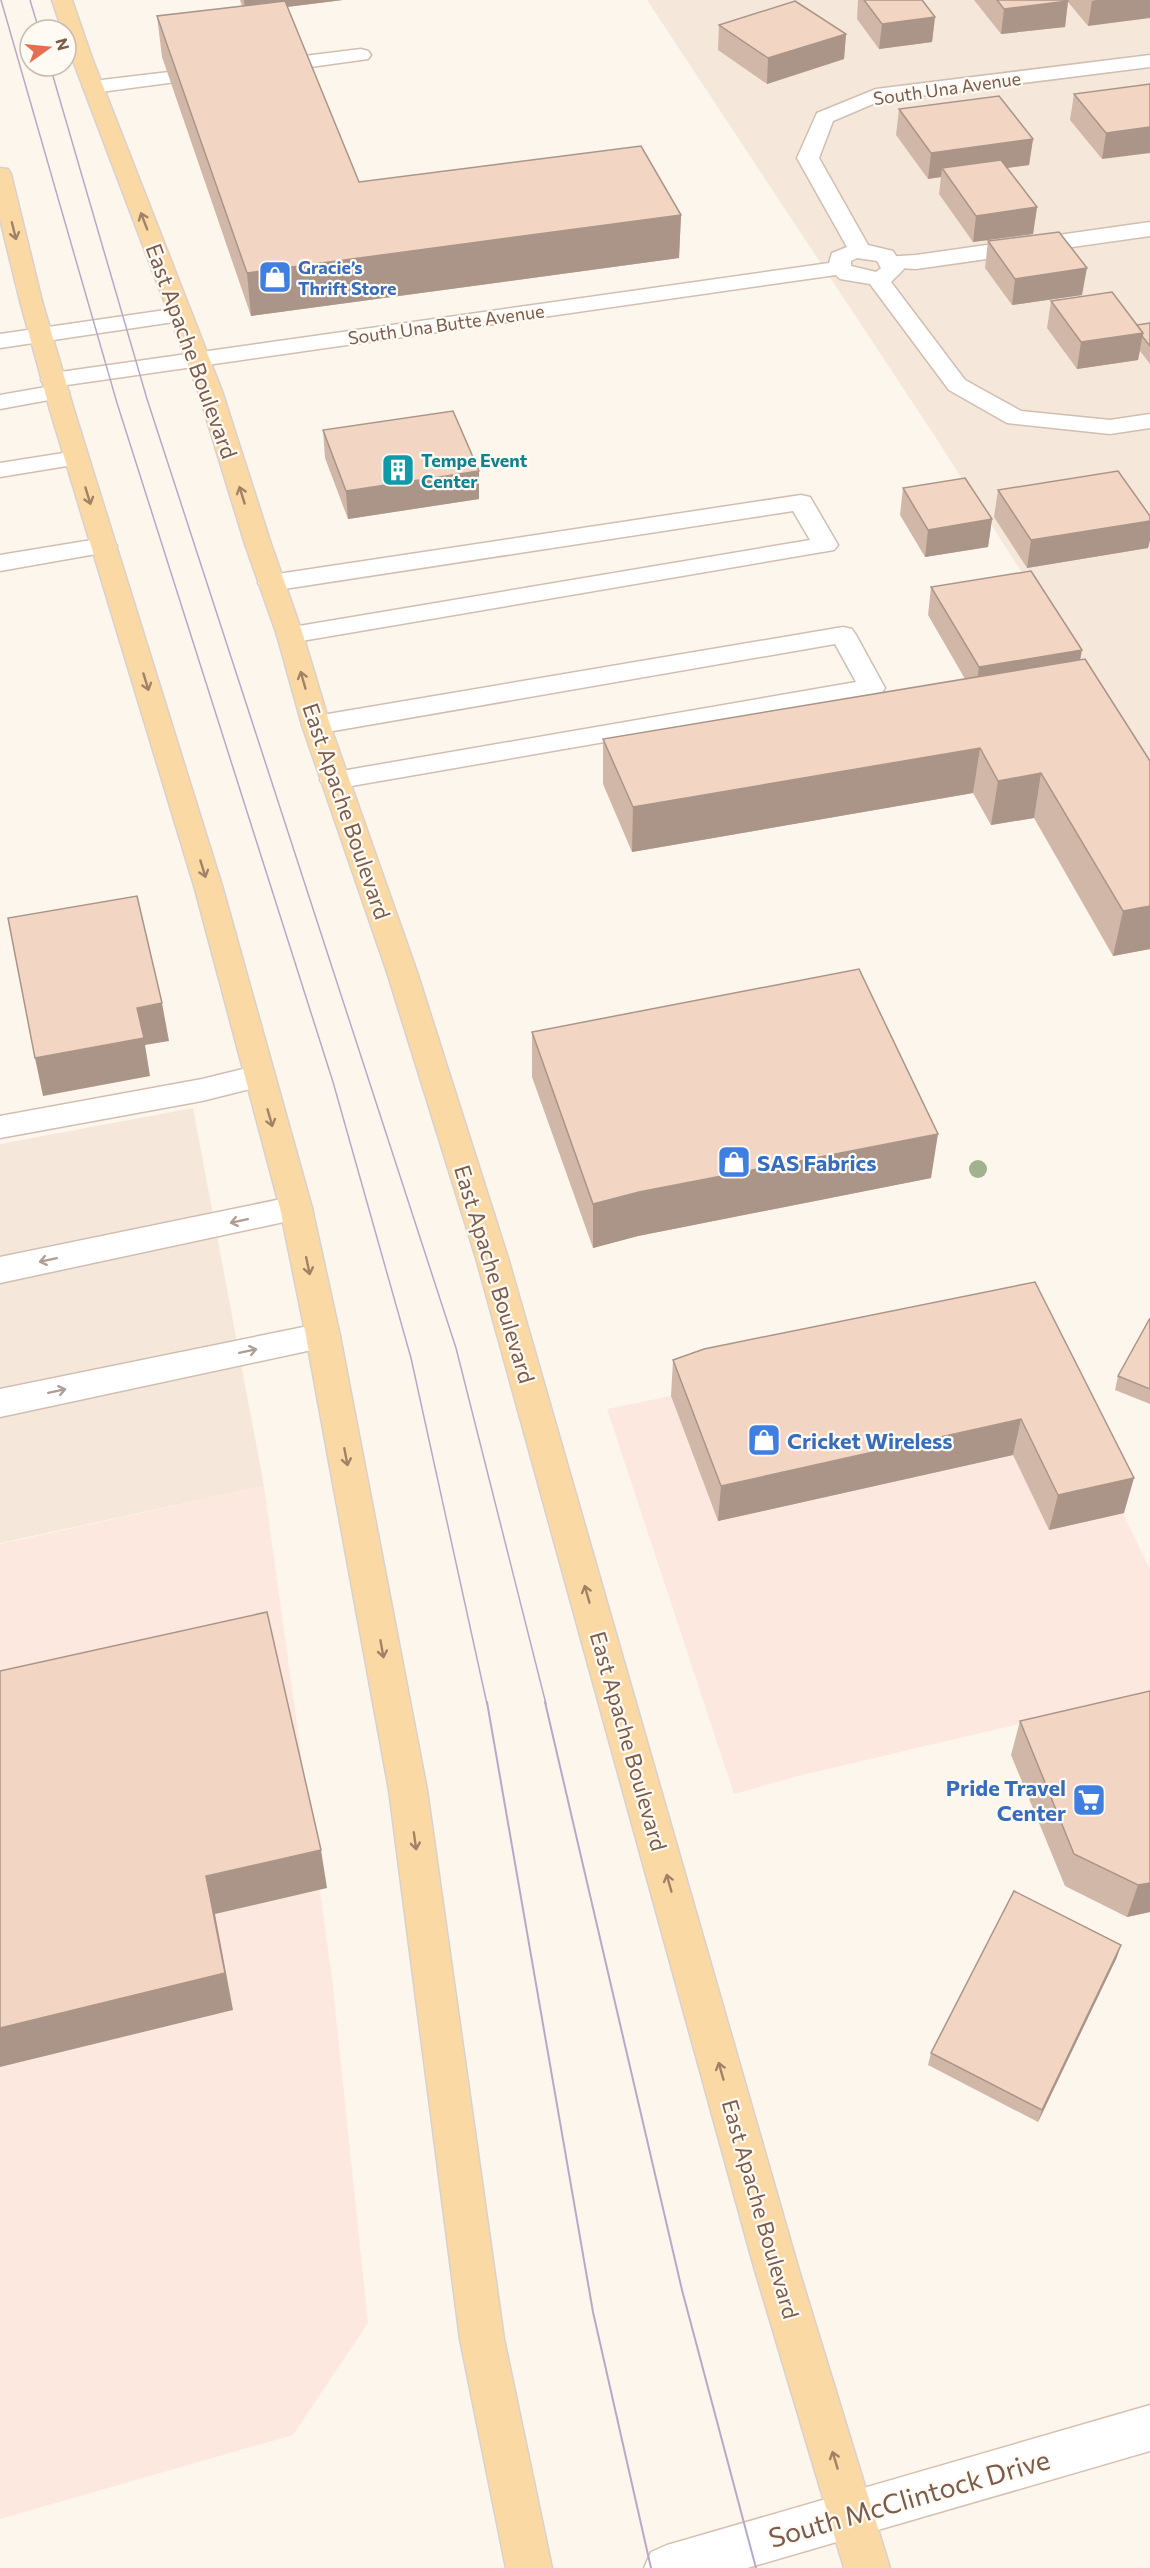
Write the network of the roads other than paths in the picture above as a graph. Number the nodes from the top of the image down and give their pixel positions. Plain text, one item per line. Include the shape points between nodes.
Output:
1 (62, 0) edge
2 (361, 55) dead end
3 (1150, 62) edge
4 (296, 63) edge
5 (169, 78) edge
6 (93, 87) junction
7 (0, 174) edge
8 (1150, 229) edge
9 (860, 250) junction
10 (840, 268) junction
11 (884, 273) junction
12 (179, 315) junction
13 (42, 335) junction
14 (0, 341) edge
15 (197, 360) junction
16 (55, 386) junction
17 (0, 402) edge
18 (1150, 421) edge
19 (76, 458) junction
20 (0, 470) edge
21 (104, 546) junction
22 (0, 563) edge
23 (271, 583) junction
24 (290, 635) junction
25 (316, 725) junction
26 (334, 780) junction
27 (259, 1076) junction
28 (0, 1127) edge
29 (296, 1208) junction
30 (0, 1270) edge
31 (323, 1336) junction
32 (0, 1403) edge
33 (1150, 2428) edge
34 (852, 2516) junction
35 (529, 2568) edge
36 (667, 2568) edge
37 (867, 2568) edge

1 - 6 main road, East Apache Boulevard
2 - 4 street
3 - 9 street, South Una Avenue via 876,95 824,117 808,158
5 - 6 street
12 -> 6 main road, East Apache Boulevard
7 -> 13 main road
8 - 11 street via 916,262
9 - 10 street via 840,258
9 - 11 street via 885,256
10 - 11 street via 848,274
10 - 15 street, South Una Butte Avenue
11 - 18 street via 957,385 1015,418 1110,428
12 - 13 street
12 - 15 main road, East Apache Boulevard
13 - 14 street
13 - 16 main road
15 - 16 street, South Una Butte Avenue
23 -> 15 main road, East Apache Boulevard
16 - 17 street, South Una Butte Avenue
16 - 19 main road
19 - 20 street
19 -> 21 main road
21 - 22 street
21 -> 27 main road via 209,889
23 - 24 main road, East Apache Boulevard
23 - 24 street via 801,502 825,545
25 -> 24 main road, East Apache Boulevard
25 - 26 main road, East Apache Boulevard
25 - 26 street via 843,635 872,688
34 -> 26 main road, East Apache Boulevard via 777,2267 492,1258 402,972
27 - 28 street
27 -> 29 main road
29 -> 30 street
29 -> 31 main road
32 -> 31 street
31 -> 35 main road via 408,1790 482,2338
33 - 34 street, South McClintock Drive
34 - 36 street, South McClintock Drive
34 - 37 main road, East Apache Boulevard

